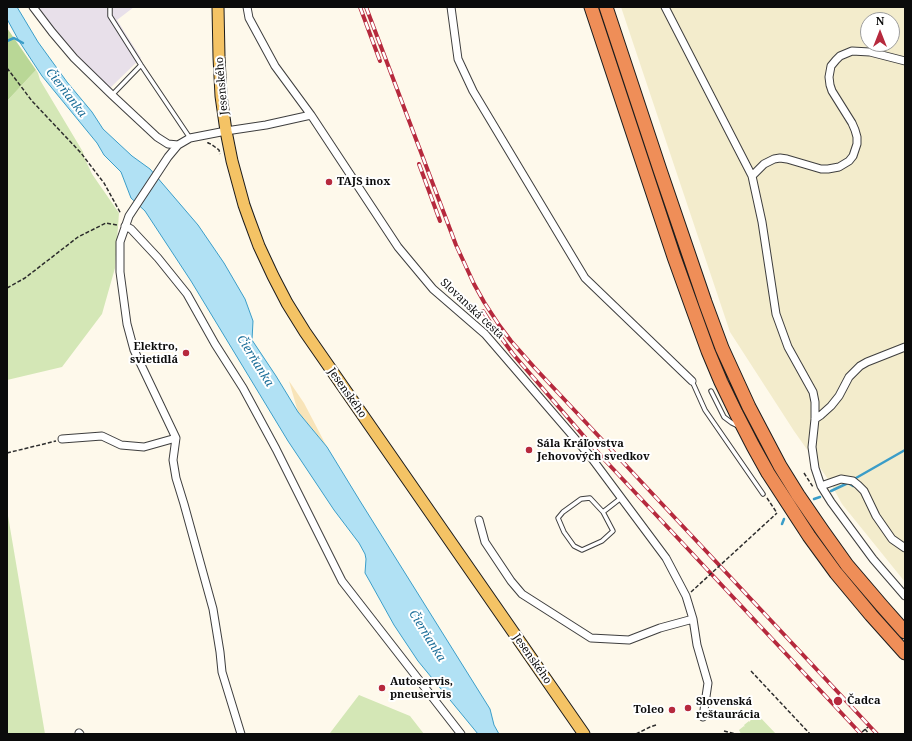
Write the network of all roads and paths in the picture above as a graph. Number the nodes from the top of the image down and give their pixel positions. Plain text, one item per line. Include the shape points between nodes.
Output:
1 (33, 7) edge
2 (110, 7) edge
3 (218, 7) edge
4 (247, 7) edge
5 (451, 7) edge
6 (591, 7) edge
7 (606, 7) edge
8 (665, 7) edge
9 (905, 61) edge
10 (141, 66) junction
11 (7, 68) edge
12 (112, 95) junction
13 (311, 115) junction
14 (226, 131) junction
15 (190, 138) junction
16 (208, 142) dead end
17 (178, 145) junction
18 (221, 156) dead end
19 (752, 176) junction
20 (125, 225) junction
21 (7, 288) edge
22 (905, 347) edge
23 (692, 381) joint
24 (711, 391) dead end
25 (815, 419) junction
26 (744, 429) junction
27 (176, 438) junction
28 (62, 439) joint
29 (7, 453) edge
30 (804, 474) dead end
31 (817, 487) junction
32 (762, 494) dead end
33 (767, 497) dead end
34 (621, 498) junction
35 (603, 512) junction
36 (479, 520) dead end
37 (905, 548) edge
38 (691, 592) dead end
39 (905, 596) edge
40 (694, 619) junction
41 (905, 632) edge
42 (905, 653) edge
43 (751, 671) dead end
44 (703, 717) dead end
45 (656, 726) dead end
46 (868, 727) dead end
47 (865, 729) junction
48 (724, 731) dead end
49 (862, 732) dead end
50 (241, 734) edge
51 (461, 734) edge
52 (584, 734) edge
53 (636, 734) edge
54 (736, 734) edge
55 (810, 734) edge
56 (870, 734) edge

1 - 12 street via 74,58
2 - 10 lane via 110,16
3 - 14 main road, Jesenského via 220,82
4 - 13 street, Slovanská cesta via 249,18 275,66
5 - 23 street via 458,59 473,92 585,278
6 - 26 highway via 692,307 721,382
7 - 41 highway via 703,295 722,348 746,401 784,472 822,530 847,565
8 - 19 street
9 - 19 street via 870,52 852,51 840,56 832,66 829,77 832,92 852,123 857,137 853,156 849,161 839,167 828,169 780,158 764,164
10 - 12 lane
10 - 15 lane
11 - 20 path via 32,101 81,153 104,183
12 - 17 street via 158,137 168,144
13 - 14 street
13 - 34 street, Slovanská cesta via 398,247 433,289 485,334 590,456
14 - 15 street
14 - 52 main road, Jesenského via 249,219 287,303
15 - 17 street
16 - 18 path via 219,150
17 - 20 street via 135,206
19 - 25 street via 776,314 788,347 813,392
20 - 21 path via 106,223 78,237 25,278
20 - 27 street via 120,242 120,272 127,324 134,350
20 - 51 street via 158,258 187,294 258,415 342,581
22 - 25 street via 860,366 849,377 831,406
23 - 32 lane via 705,410
24 - 26 lane via 724,417
25 - 31 street via 812,448
26 - 42 highway via 808,536 836,573
27 - 28 street via 144,447 121,445 102,436
27 - 50 street via 173,460 176,478 213,609 222,672
28 - 29 path
30 - 31 path
31 - 37 street via 841,479 853,481 864,491 876,516 892,539
31 - 39 street via 873,560
33 - 38 path, bridge via 777,513
34 - 35 lane
34 - 40 street, Slovanská cesta via 666,558 686,596
35 - 35 lane via 613,531 602,541 582,550 574,546 558,518 581,499 590,498
36 - 40 street via 485,542 522,594 591,638 629,640
40 - 44 street, Slovanská cesta via 697,645 708,683
43 - 55 path
45 - 53 path
46 - 47 path
47 - 49 path
47 - 56 path
48 - 54 path

